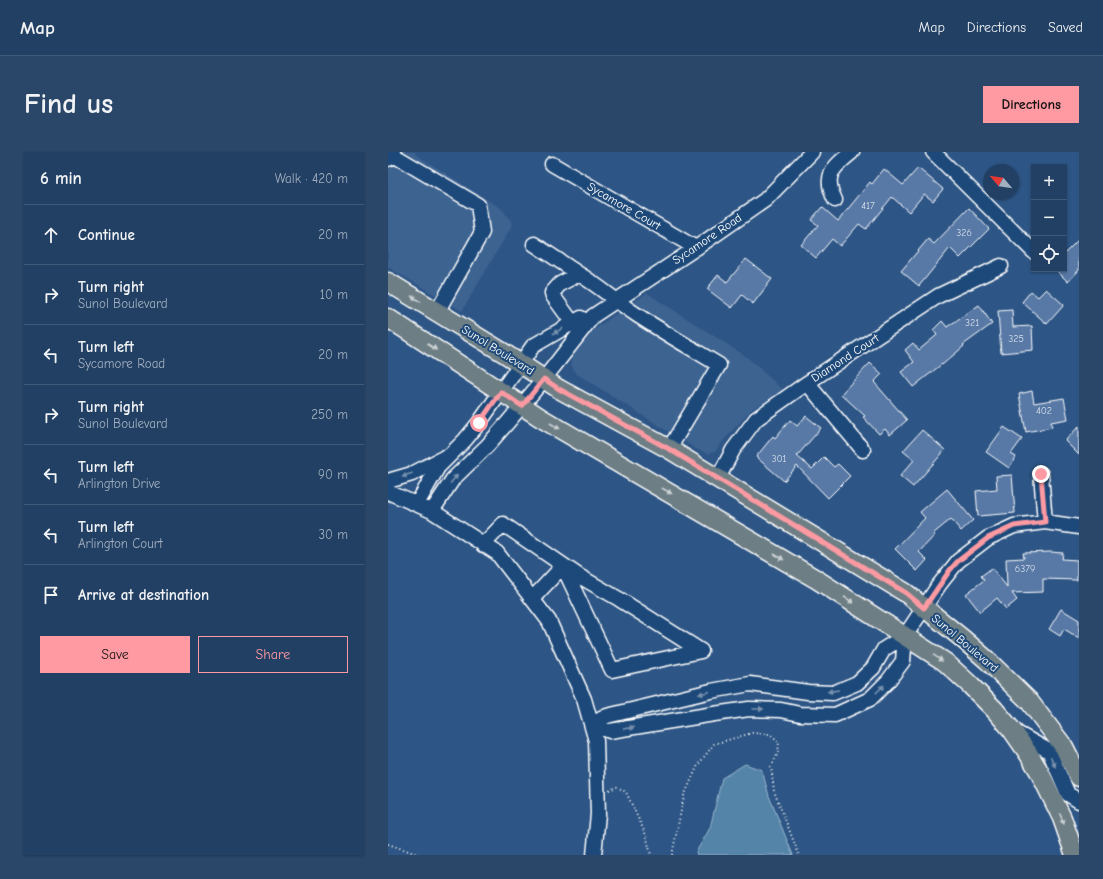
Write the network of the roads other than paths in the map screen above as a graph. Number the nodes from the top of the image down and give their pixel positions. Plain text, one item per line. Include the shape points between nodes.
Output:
1 (812, 152) edge
2 (852, 152) edge
3 (934, 152) edge
4 (388, 159) edge
5 (552, 164) dead end
6 (835, 200) dead end
7 (534, 244) dead end
8 (696, 248) junction
9 (1031, 249) edge
10 (1001, 266) dead end
11 (579, 274) junction
12 (388, 282) edge
13 (616, 300) junction
14 (437, 312) junction
15 (593, 316) junction
16 (388, 318) edge
17 (572, 322) junction
18 (521, 364) junction
19 (544, 379) junction
20 (807, 383) junction
21 (501, 392) junction
22 (522, 406) junction
23 (669, 449) junction
24 (455, 450) junction
25 (863, 450) dead end
26 (474, 459) junction
27 (1041, 474) dead end
28 (717, 480) junction
29 (388, 481) edge
30 (388, 492) edge
31 (417, 504) junction
32 (432, 511) junction
33 (1045, 522) junction
34 (1079, 527) edge
35 (483, 545) junction
36 (563, 566) junction
37 (532, 599) junction
38 (924, 608) junction
39 (906, 636) junction
40 (721, 689) junction
41 (725, 712) junction
42 (592, 724) junction
43 (1012, 730) junction
44 (1079, 777) edge
45 (1079, 801) edge
46 (594, 855) edge
47 (1075, 855) edge

1 - 8 street, Sycamore Road via 765,200
2 - 6 street via 838,163 829,181
3 - 9 street
4 - 14 street via 395,156 478,205 482,232
5 - 8 street, Sycamore Court
7 - 11 street
8 - 13 street, Sycamore Road
10 - 20 street, Diamond Court via 938,296
11 - 13 street
11 - 17 street via 560,284 552,293
14 -> 12 main road, Sunol Boulevard
13 - 15 street, Sycamore Road
13 - 23 street via 719,365
14 - 18 main road, Sunol Boulevard
15 - 17 street, Sycamore Road
15 - 19 street, Sycamore Road
16 -> 21 main road
17 -> 18 street, Sycamore Road via 533,346
18 - 19 main road, Sunol Boulevard
18 - 21 street, Sycamore Road
19 - 22 street, Sycamore Road
19 - 23 main road, Sunol Boulevard
20 - 25 street
20 - 28 street, Diamond Court via 756,419 733,450
21 - 22 main road
21 - 24 street, Sycamore Road via 479,423
22 - 26 street, Sycamore Road
22 -> 39 main road via 809,575
23 - 28 main road, Sunol Boulevard
24 - 26 street
24 -> 29 street via 412,474
24 - 31 street, Sycamore Road via 438,467
32 -> 26 street, Sycamore Road via 453,478
27 - 33 street
28 - 38 main road, Sunol Boulevard via 906,593
30 - 31 street
31 - 32 street
32 - 35 street
33 - 34 street
33 - 38 street via 1014,526 988,538 958,561
35 - 36 street via 503,524
35 - 37 street via 497,553
36 - 36 street via 612,670 701,651 619,599
36 - 37 street
37 - 42 street via 549,621 584,699
38 - 39 street
38 - 44 main road, Sunol Boulevard via 987,660 1029,701 1064,747
39 -> 40 street via 884,649 873,668 857,683 833,693 750,684
41 -> 39 street via 766,709 800,714 835,715 870,699 888,681 902,660
39 -> 43 main road via 945,662
40 - 41 street
40 -> 42 street via 607,716
42 -> 41 street via 610,731
42 - 46 street via 596,741 598,814
43 -> 45 street via 1048,751 1068,794
43 -> 47 main road via 1039,771 1062,818

